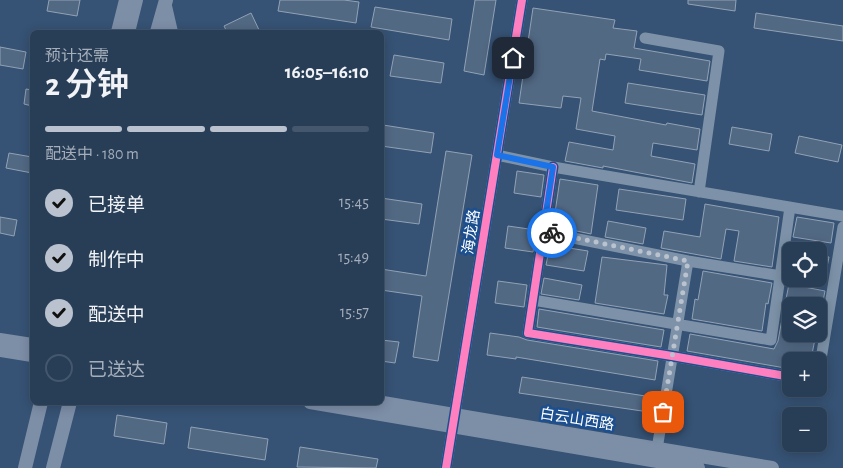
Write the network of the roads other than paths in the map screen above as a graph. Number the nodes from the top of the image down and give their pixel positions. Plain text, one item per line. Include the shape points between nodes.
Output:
1 (126, 0) edge
2 (136, 0) edge
3 (522, 0) edge
4 (166, 2) edge
5 (118, 30) edge
6 (128, 30) edge
7 (159, 30) edge
8 (171, 30) edge
9 (645, 38) dead end
10 (497, 155) junction
11 (553, 167) junction
12 (699, 192) junction
13 (790, 207) junction
14 (843, 216) edge
15 (843, 227) edge
16 (543, 232) junction
17 (688, 261) junction
18 (781, 276) junction
19 (533, 300) junction
20 (678, 323) junction
21 (0, 340) edge
22 (30, 345) edge
23 (0, 350) edge
24 (822, 352) edge
25 (30, 355) edge
26 (672, 356) junction
27 (782, 375) edge
28 (384, 404) edge
29 (40, 405) edge
30 (69, 405) edge
31 (333, 405) edge
32 (454, 421) junction
33 (32, 436) junction
34 (657, 449) junction
35 (15, 468) edge
36 (25, 468) edge
37 (53, 468) edge
38 (446, 468) edge
39 (698, 468) edge
40 (772, 468) edge

1 - 5 main road
2 - 6 main road
3 - 10 street, 海龙路
4 - 7 main road
4 - 8 main road
9 - 12 street via 719,51
10 - 11 street
10 - 32 street, 海龙路
11 - 12 street
11 - 16 street
12 - 13 street
13 - 14 street
13 - 18 street
15 - 24 street
16 - 17 street
16 - 19 street
17 - 18 street
17 - 20 street
18 - 20 street via 771,340
19 - 20 street
19 - 26 street via 528,333
20 - 26 street
21 - 22 main road
23 - 25 main road
26 - 27 street
26 - 34 street
28 - 32 main road, 白云山西路
29 - 33 main road
30 - 37 main road
31 - 32 main road, 白云山西路
32 - 34 main road, 白云山西路
32 - 38 street, 海龙路
32 - 39 main road, 白云山西路
33 - 35 main road via 18,456
33 - 36 main road
34 - 40 main road, 白云山西路

